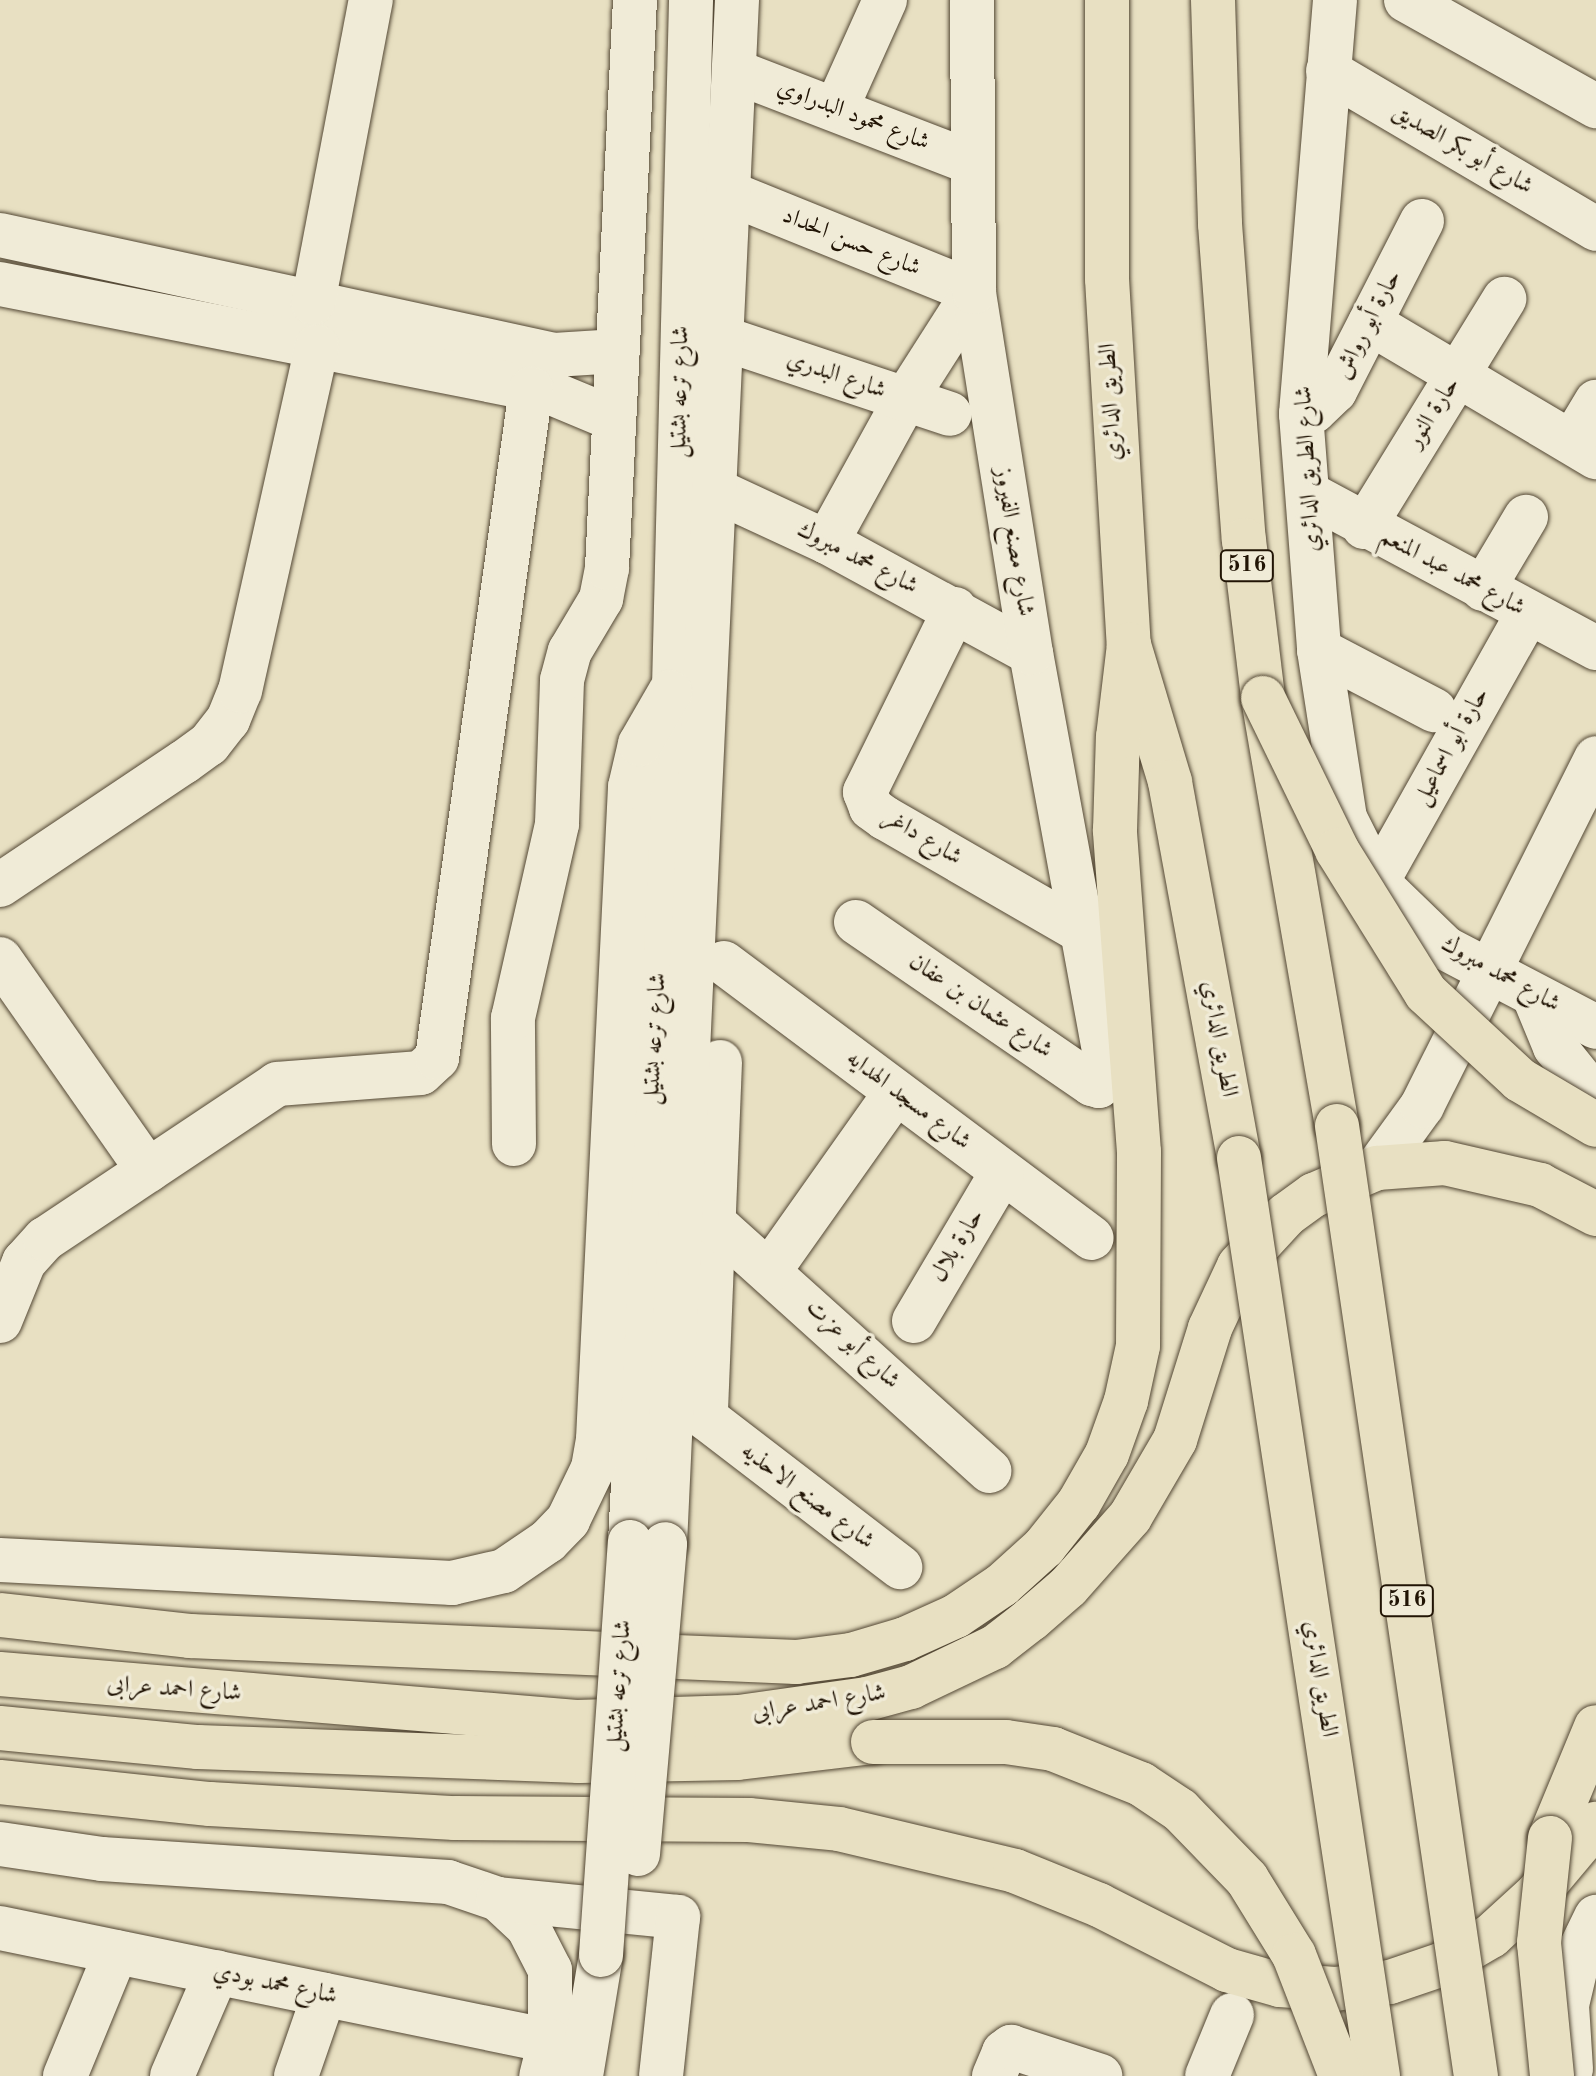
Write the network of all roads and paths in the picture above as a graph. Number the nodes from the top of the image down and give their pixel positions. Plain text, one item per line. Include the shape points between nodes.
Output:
1 (371, 0) edge
2 (635, 0) edge
3 (691, 0) edge
4 (737, 0) edge
5 (972, 0) edge
6 (1107, 0) edge
7 (1213, 0) edge
8 (1335, 0) edge
9 (1406, 0) edge
10 (881, 1) edge
11 (1470, 15) edge
12 (734, 71) junction
13 (1328, 71) junction
14 (1591, 92) edge
15 (837, 107) junction
16 (972, 163) junction
17 (729, 193) junction
18 (1422, 221) dead end
19 (1596, 229) edge
20 (0, 235) edge
21 (0, 284) edge
22 (974, 292) junction
23 (1504, 299) dead end
24 (313, 303) junction
25 (1370, 323) junction
26 (722, 338) junction
27 (317, 347) junction
28 (618, 351) junction
29 (1458, 376) junction
30 (531, 389) junction
31 (905, 400) junction
32 (1596, 402) edge
33 (950, 414) dead end
34 (1301, 414) junction
35 (614, 419) junction
36 (1584, 450) edge
37 (698, 482) junction
38 (1309, 494) junction
39 (1526, 517) dead end
40 (1364, 527) junction
41 (827, 542) junction
42 (1483, 589) junction
43 (955, 609) junction
44 (1528, 613) junction
45 (1129, 645) junction
46 (1596, 648) edge
47 (1319, 650) junction
48 (1031, 653) junction
49 (691, 690) junction
50 (1263, 698) junction
51 (1434, 710) dead end
52 (1596, 758) edge
53 (1377, 882) junction
54 (0, 885) edge
55 (856, 922) dead end
56 (1081, 931) junction
57 (0, 959) edge
58 (724, 963) junction
59 (1486, 970) junction
60 (1534, 996) junction
61 (1596, 1027) edge
62 (1104, 1079) joint
63 (896, 1092) junction
64 (1596, 1098) edge
65 (1596, 1125) edge
66 (514, 1144) dead end
67 (1377, 1168) junction
68 (148, 1170) junction
69 (1002, 1172) junction
70 (1596, 1214) edge
71 (713, 1222) junction
72 (1091, 1238) dead end
73 (770, 1270) junction
74 (0, 1321) edge
75 (914, 1321) dead end
76 (713, 1427) joint
77 (990, 1471) dead end
78 (0, 1560) edge
79 (900, 1567) dead end
80 (0, 1615) edge
81 (0, 1674) edge
82 (1596, 1727) edge
83 (0, 1728) edge
84 (0, 1782) edge
85 (1596, 1824) edge
86 (0, 1844) edge
87 (498, 1899) junction
88 (1596, 1917) edge
89 (0, 1928) edge
90 (116, 1952) junction
91 (615, 1955) junction
92 (217, 1972) junction
93 (324, 1995) junction
94 (1232, 2015) dead end
95 (545, 2059) edge
96 (997, 2067) edge
97 (65, 2076) edge
98 (172, 2076) edge
99 (296, 2076) edge
100 (581, 2076) edge
101 (608, 2076) edge
102 (661, 2076) edge
103 (1100, 2076) edge
104 (1207, 2076) edge
105 (1341, 2076) edge
106 (1378, 2076) edge
107 (1476, 2076) edge
108 (1552, 2076) edge
109 (1572, 2076) edge

1 - 24 street
2 - 28 street
3 - 37 street, شارع ترعه بشتيل
4 - 12 street, شارع ترعه بشتيل
5 - 16 street, شارع مصنع الفيروز
6 - 45 highway, الطريق الدائري via 1107,279
7 - 50 highway, 516 via 1229,382
8 - 13 street, شارع الطريق الدائري
9 - 11 street
10 - 15 street
11 - 14 street
12 - 15 street, شارع محمود البدراوي
12 - 17 street, شارع ترعه بشتيل
13 - 19 street, شارع أبو بكر الصديق
13 - 34 street, شارع الطريق الدائري
15 - 16 street, شارع محمود البدراوي
16 - 22 street, شارع مصنع الفيروز
17 - 22 street, شارع حسن الحداد
17 - 26 street, شارع ترعه بشتيل
18 - 25 street, حارة أبو رواش
20 - 24 street
21 - 27 street
22 - 31 street
22 - 48 street, شارع مصنع الفيروز
23 - 29 street, حارة النور
24 - 28 street via 554,355
25 - 29 street
25 - 34 street, حارة أبو رواش via 1335,391 1314,411
26 - 31 street, شارع البدري
26 - 37 street, شارع ترعه بشتيل
27 - 30 street
27 - 54 street via 240,691 228,720 196,753
28 - 35 street
29 - 36 street
29 - 40 street, حارة النور
30 - 35 street via 583,403
30 - 68 street via 437,1058 421,1073 277,1084
31 - 33 street, شارع البدري
31 - 41 street
32 - 36 street
34 - 38 street, شارع الطريق الدائري
35 - 66 street via 605,584 565,665 557,824 516,990
37 - 41 street, شارع محمد مبروك
37 - 49 street, شارع ترعه بشتيل
38 - 40 street, شارع محمد عبد المنعم
38 - 47 street, شارع الطريق الدائري
39 - 42 street
40 - 42 street, شارع محمد عبد المنعم
41 - 43 street, شارع محمد مبروك
42 - 44 street, شارع محمد عبد المنعم
43 - 48 street, شارع محمد مبروك
43 - 56 street, شارع داغر via 865,792 871,808
44 - 46 street, شارع محمد عبد المنعم
44 - 53 street, حارة أبو اسماعيل
45 - 80 highway via 1118,737 1115,830 1139,1152 1138,1346 1107,1454 1079,1503 1044,1547 1002,1585 956,1616 905,1639 851,1655 796,1662 190,1636
45 - 106 highway, الطريق الدائري, bridge via 1170,782 1239,1158
47 - 51 street
47 - 53 street, شارع الطريق الدائري via 1345,818
48 - 56 street, شارع مصنع الفيروز
49 - 58 street, شارع ترعه بشتيل via 726,731 732,772
49 - 78 street via 640,744 630,787 598,1439 583,1495 568,1520 504,1571 452,1583
49 - 91 street, شارع ترعه بشتيل, bridge via 648,1543
50 - 65 highway, bridge via 1337,850 1426,993 1520,1080
50 - 107 highway, 516, bridge via 1337,1126
52 - 59 street
53 - 59 street, شارع محمد مبروك via 1445,948
55 - 62 street, شارع عثمان بن عفان via 1092,1084 1099,1086
56 - 62 street, شارع مصنع الفيروز via 1107,1067
57 - 68 street
58 - 63 street, شارع مسجد الهدايه
58 - 71 street, شارع ترعه بشتيل
59 - 60 street, شارع محمد مبروك
59 - 67 street via 1422,1106
60 - 61 street, شارع محمد مبروك
60 - 64 street via 1555,1047
63 - 69 street, شارع مسجد الهدايه
63 - 73 street
67 - 70 highway, شارع احمد عرابى via 1445,1163 1480,1167 1540,1185
67 - 81 highway, شارع احمد عرابى via 1314,1195 1286,1215 1239,1266 1210,1328 1175,1440 1130,1517 1099,1553 1068,1587 995,1647 911,1687 867,1699 739,1717 576,1722
68 - 74 street via 45,1239 24,1262
69 - 72 street, شارع مسجد الهدايه
69 - 75 street, حارة بلال
71 - 73 street, شارع أبو عزت
71 - 76 street, شارع ترعه بشتيل via 704,1412
73 - 77 street, شارع أبو عزت
76 - 79 street, شارع مصنع الاحذيه
82 - 108 highway, bridge via 1550,1838 1539,1943
83 - 105 highway, شارع احمد عرابى, bridge via 198,1747 579,1761 738,1758 873,1742 1006,1742 1053,1749 1141,1784 1180,1810 1247,1879 1294,1955
84 - 85 highway via 210,1804 363,1813 749,1820 839,1829 1015,1871 1099,1905 1227,1970 1280,1985 1335,1989 1390,1982 1443,1964 1491,1936 1537,1894
86 - 87 street via 102,1859 448,1882
87 - 95 street via 528,1927 550,1970
87 - 102 street via 678,1917
88 - 109 street via 1580,1950 1567,2005
89 - 90 street, شارع محمد بودي
90 - 92 street, شارع محمد بودي
90 - 97 street
91 - 100 street, شارع ترعه بشتيل
91 - 101 street, شارع ترعه بشتيل
92 - 93 street, شارع محمد بودي
92 - 98 street
93 - 95 street, شارع محمد بودي
93 - 99 street
94 - 104 street
96 - 103 street via 1011,2047

